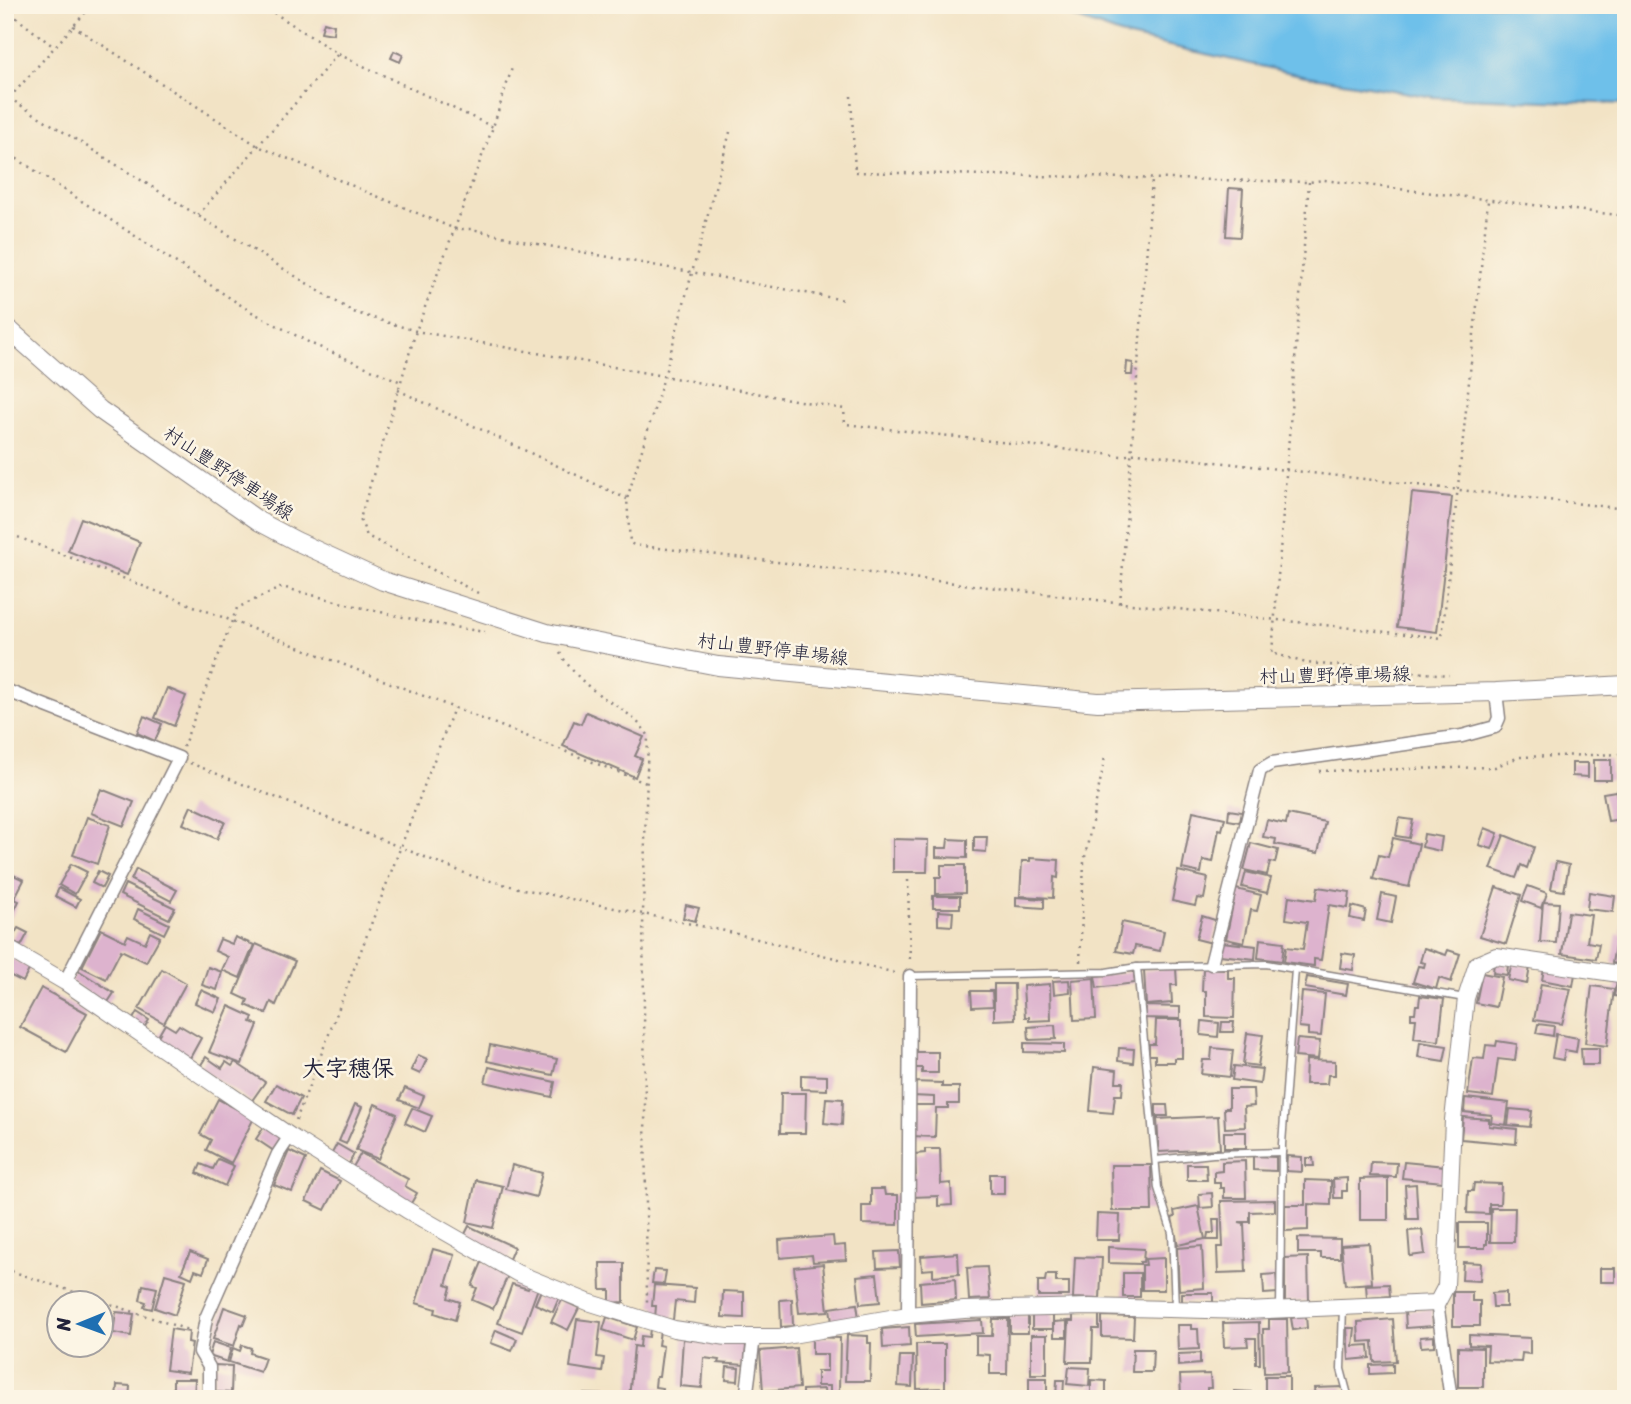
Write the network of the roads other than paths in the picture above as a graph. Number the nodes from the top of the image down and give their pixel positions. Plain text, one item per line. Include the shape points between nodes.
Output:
1 (5, 326) edge
2 (1626, 685) edge
3 (5, 690) edge
4 (1496, 692) junction
5 (5, 947) edge
6 (1211, 964) junction
7 (1137, 967) junction
8 (1295, 969) junction
9 (1626, 975) edge
10 (910, 976) joint
11 (65, 982) junction
12 (1466, 998) junction
13 (290, 1136) junction
14 (1282, 1152) junction
15 (1156, 1160) junction
16 (1437, 1303) junction
17 (1343, 1307) junction
18 (1175, 1309) junction
19 (1280, 1310) junction
20 (908, 1315) junction
21 (754, 1337) junction
22 (209, 1399) edge
23 (746, 1399) edge
24 (1349, 1399) edge
25 (1451, 1399) edge

1 - 4 main road, 村山豊野停車場線 via 100,410 260,522 383,580 547,633 718,666 1098,702
2 - 4 main road, 村山豊野停車場線
3 - 11 street via 179,758
4 - 6 street via 1499,718 1495,727 1462,736 1272,763 1260,770
5 - 11 street
6 - 7 lane
6 - 8 lane
7 - 10 lane via 1107,972
7 - 15 lane
8 - 12 lane
8 - 14 lane
9 - 12 street via 1496,956 1478,964
10 - 20 street
11 - 13 street
12 - 16 street via 1453,1120 1446,1286
13 - 21 street via 517,1273 674,1329
13 - 22 street via 209,1310 200,1352 209,1367
14 - 15 lane
14 - 19 lane
15 - 18 lane via 1158,1188 1172,1233
16 - 17 street
16 - 25 street
17 - 19 street
17 - 24 lane via 1341,1369
18 - 19 street
18 - 20 street via 1090,1307
20 - 21 street via 780,1338
21 - 23 street

